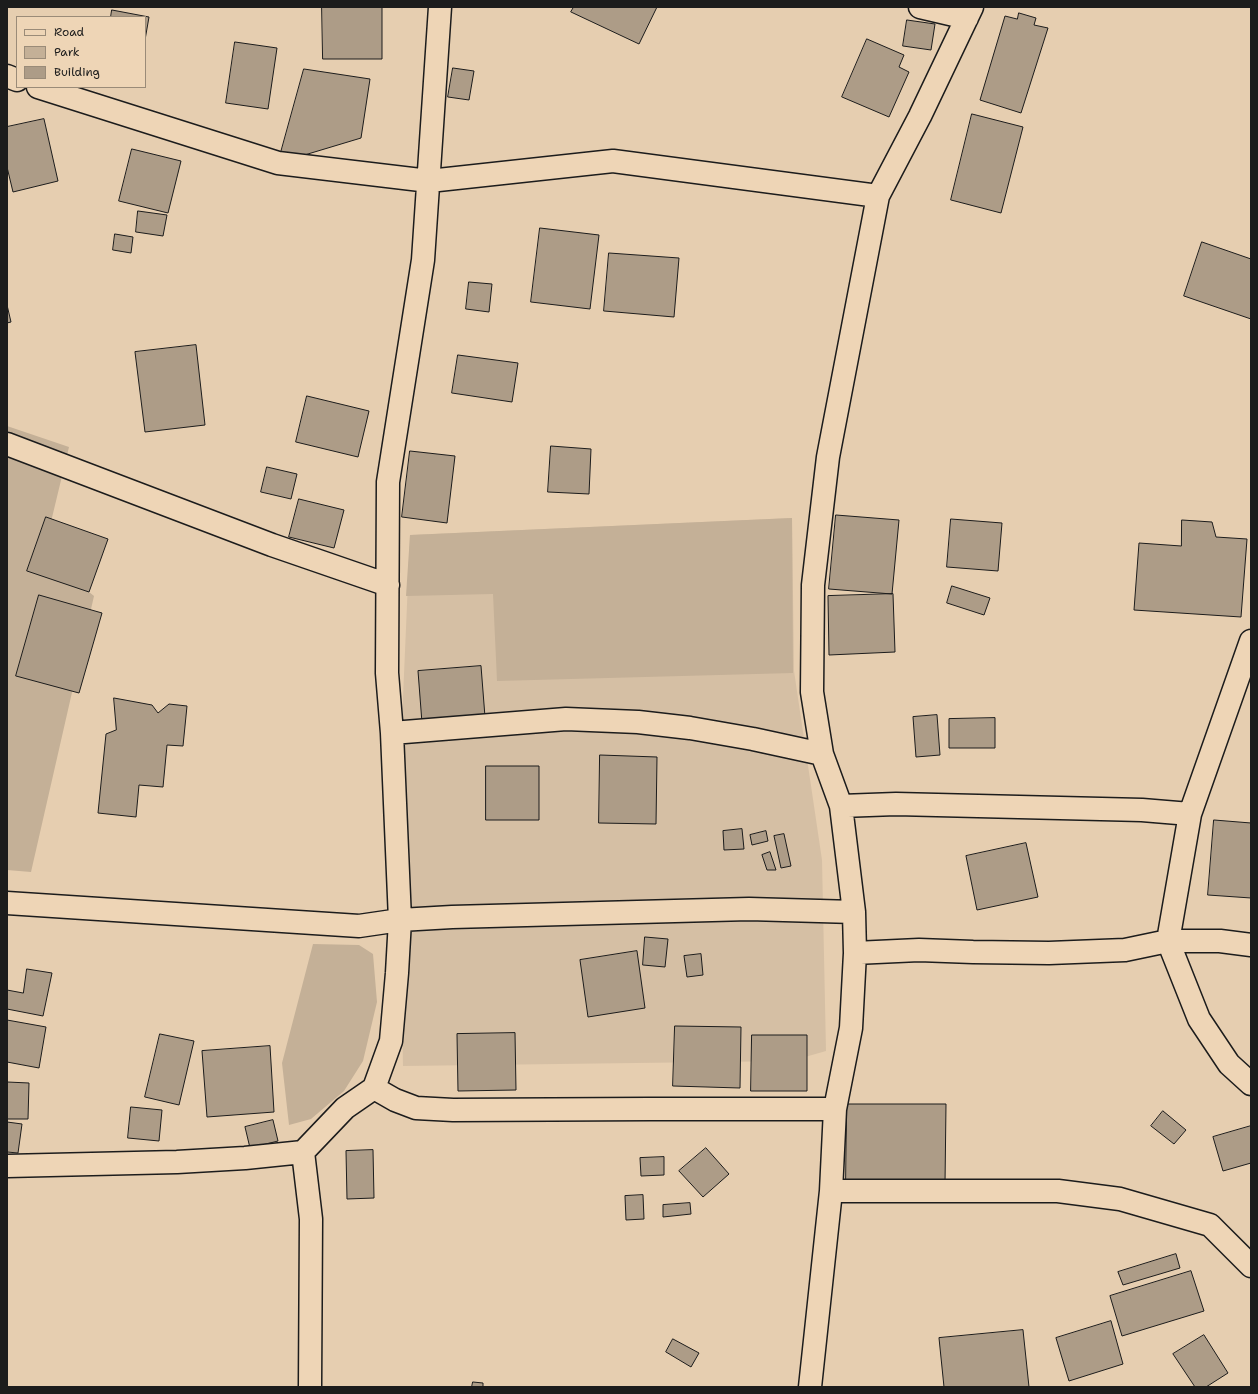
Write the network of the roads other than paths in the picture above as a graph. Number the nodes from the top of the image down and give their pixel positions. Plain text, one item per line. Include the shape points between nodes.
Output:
1 (440, 7) edge
2 (920, 7) edge
3 (969, 12) edge
4 (41, 88) edge
5 (429, 181) junction
6 (878, 196) junction
7 (7, 444) edge
8 (388, 585) junction
9 (1251, 641) edge
10 (392, 733) junction
11 (822, 754) junction
12 (841, 806) junction
13 (1190, 814) junction
14 (7, 903) edge
15 (854, 912) junction
16 (400, 920) junction
17 (1168, 941) junction
18 (1251, 945) edge
19 (855, 954) junction
20 (1251, 1084) edge
21 (374, 1088) junction
22 (835, 1109) junction
23 (303, 1152) junction
24 (7, 1166) edge
25 (830, 1191) junction
26 (1251, 1266) edge
27 (310, 1387) edge
28 (810, 1387) edge

1 - 5 street
2 - 3 street
3 - 6 street via 920,116
4 - 5 street via 278,163
5 - 6 street via 613,162
5 - 8 street via 423,260 388,482
6 - 11 street via 828,457 813,585 812,692
7 - 8 street via 272,545
8 - 10 street via 388,673
9 - 13 street
10 - 11 street via 566,719 630,722 690,728
10 - 16 street
11 - 12 street
12 - 13 street via 896,804 1142,810
12 - 15 street
13 - 17 street
14 - 16 street via 358,926
15 - 16 street via 749,909
15 - 19 street
16 - 21 street via 391,1042
17 - 18 street via 1220,941
17 - 19 street via 1125,950 1041,953 919,950
17 - 20 street via 1199,1019 1229,1064
19 - 22 street via 851,1028
21 - 22 street via 416,1108 452,1110
21 - 23 street via 345,1108
22 - 25 street
23 - 24 street via 178,1162
23 - 27 street via 311,1219
25 - 26 street via 1058,1191 1120,1199 1210,1225
25 - 28 street

